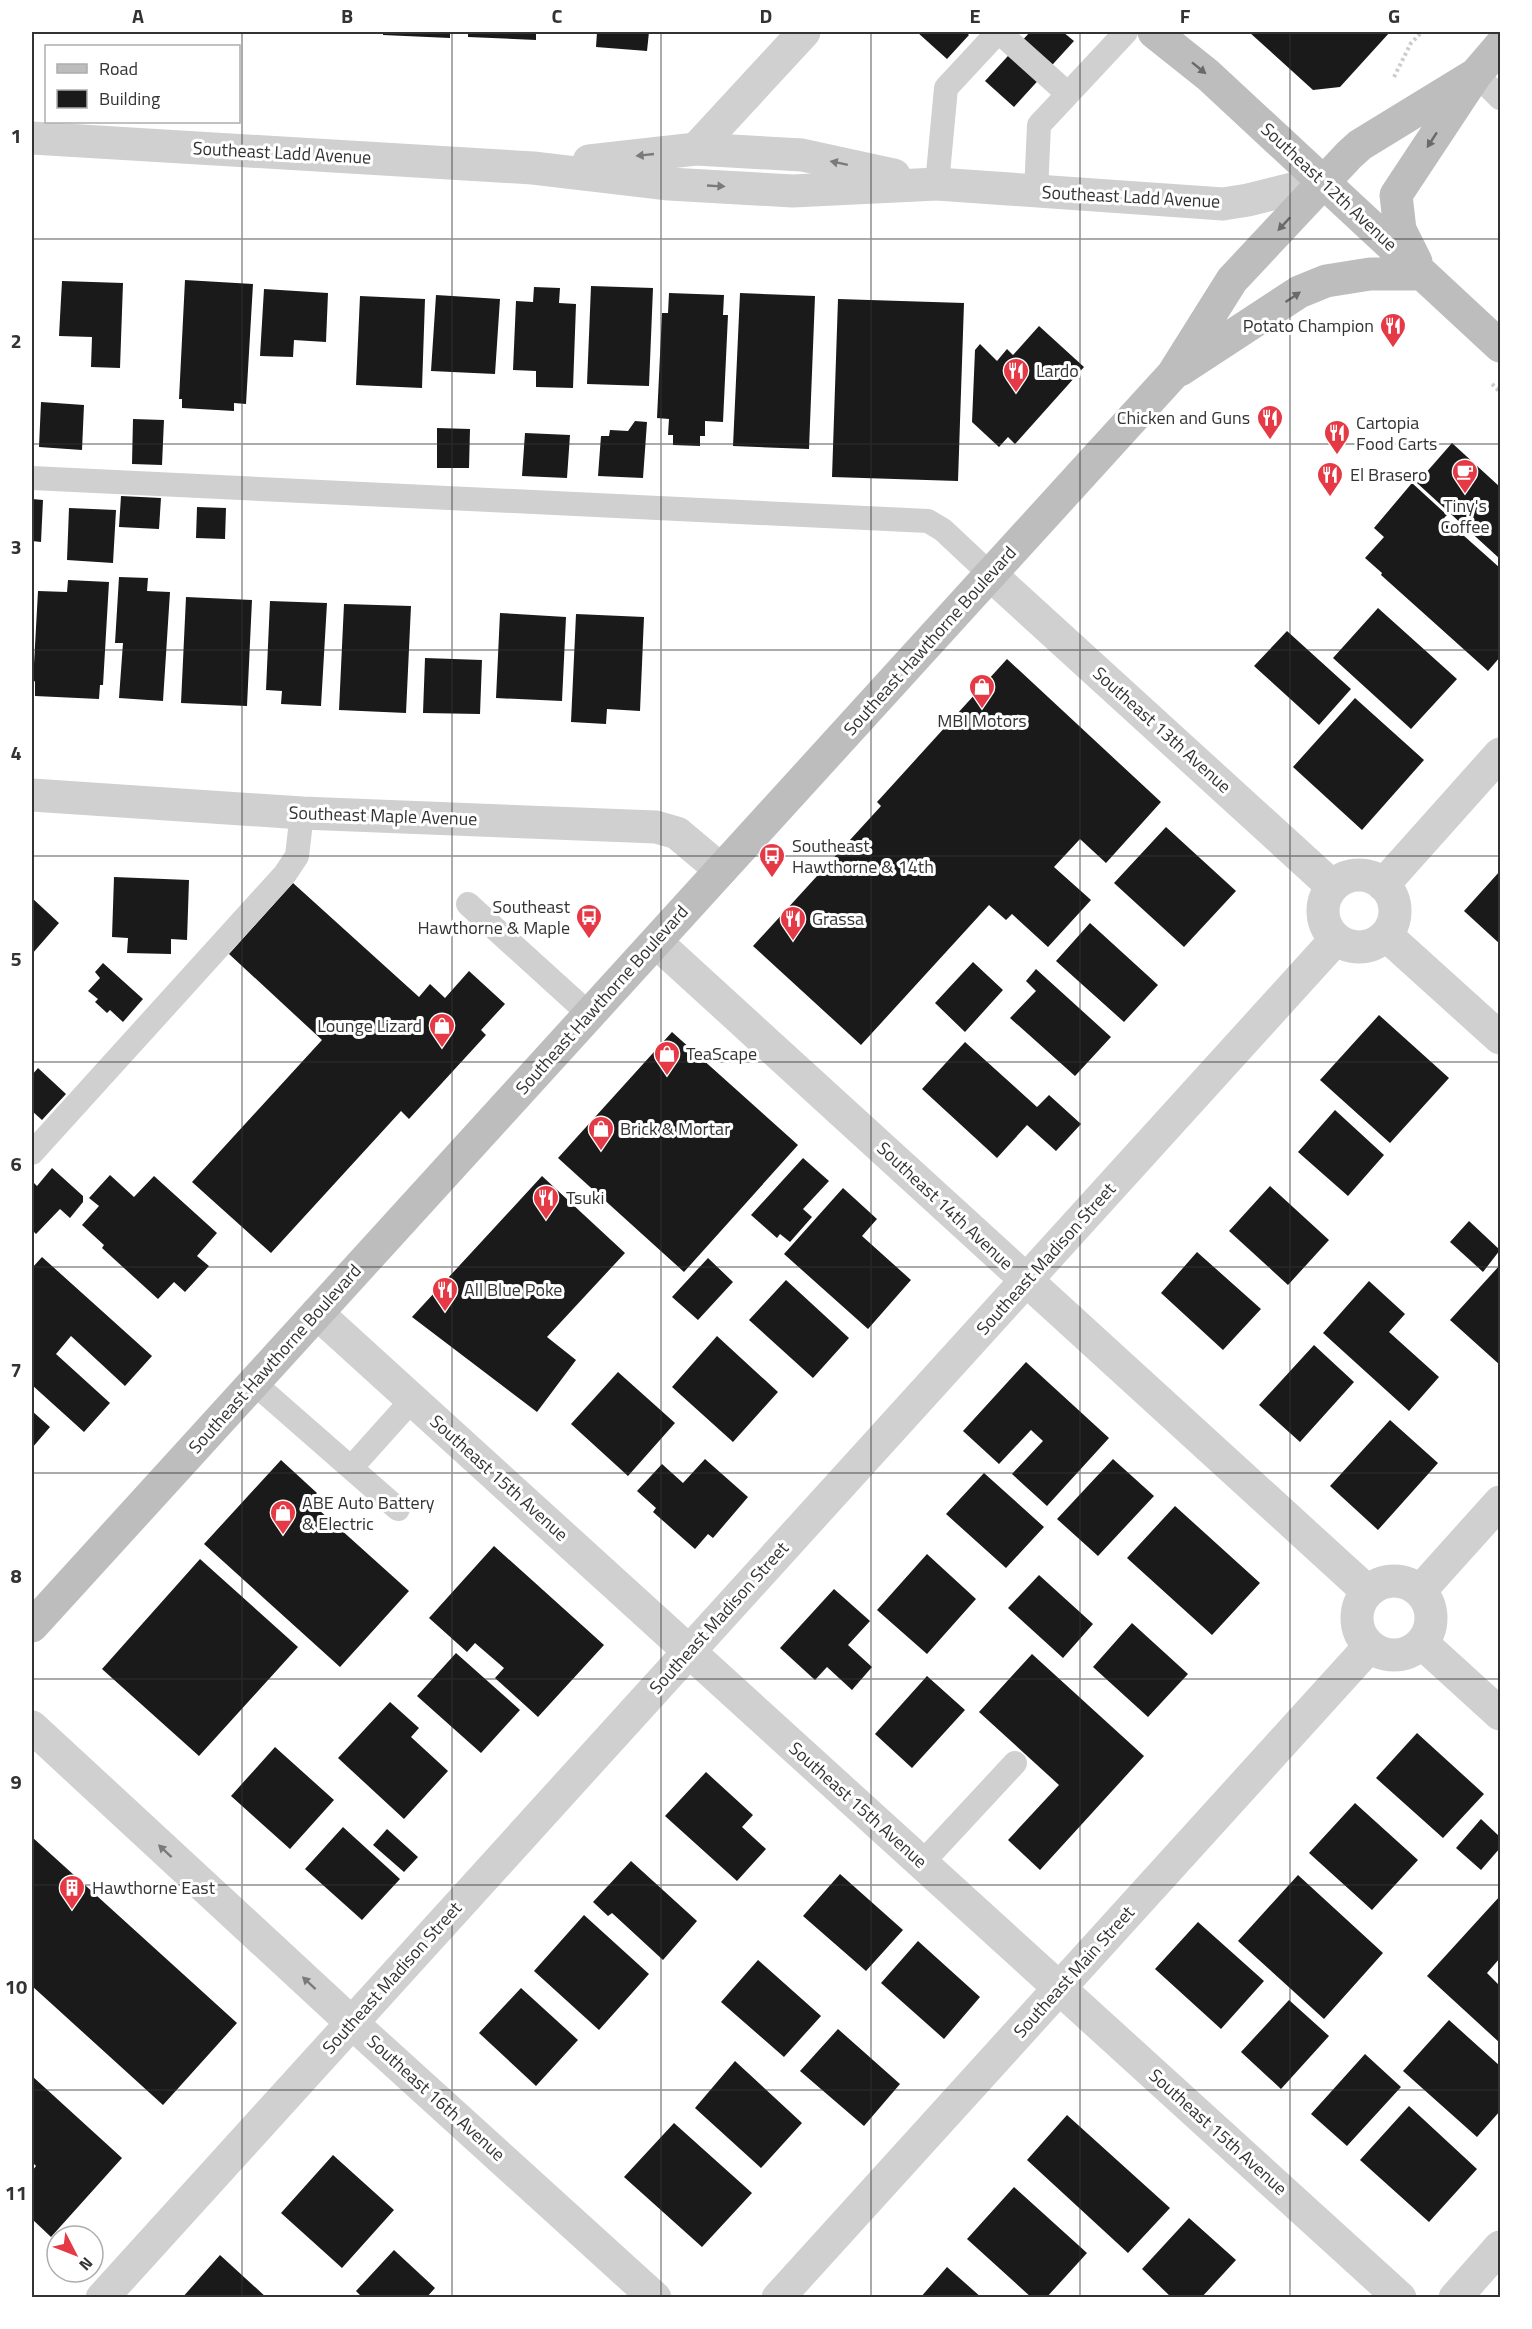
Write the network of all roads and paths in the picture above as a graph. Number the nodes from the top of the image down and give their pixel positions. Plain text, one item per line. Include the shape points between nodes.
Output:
1 (804, 32) edge
2 (998, 32) edge
3 (1126, 32) edge
4 (1154, 32) edge
5 (1500, 46) edge
6 (1476, 74) junction
7 (1068, 94) junction
8 (1500, 98) edge
9 (32, 138) edge
10 (696, 149) junction
11 (533, 168) junction
12 (1324, 181) junction
13 (937, 184) junction
14 (1036, 192) junction
15 (1422, 274) junction
16 (1496, 333) edge
17 (1173, 374) junction
18 (32, 478) edge
19 (991, 575) junction
20 (1500, 754) edge
21 (32, 795) edge
22 (302, 813) junction
23 (721, 870) junction
24 (1383, 885) junction
25 (1332, 886) junction
26 (468, 904) dead end
27 (1386, 935) junction
28 (1336, 939) junction
29 (656, 942) junction
30 (589, 1014) junction
31 (1500, 1038) edge
32 (32, 1153) edge
33 (1026, 1281) junction
34 (316, 1313) junction
35 (254, 1383) junction
36 (412, 1400) junction
37 (351, 1468) junction
38 (1500, 1502) edge
39 (398, 1509) dead end
40 (1367, 1591) junction
41 (1420, 1591) junction
42 (32, 1626) edge
43 (1422, 1643) junction
44 (1369, 1647) junction
45 (689, 1652) junction
46 (1500, 1714) edge
47 (32, 1727) edge
48 (1015, 1763) dead end
49 (922, 1863) junction
50 (1059, 1988) junction
51 (352, 2023) junction
52 (1500, 2247) edge
53 (102, 2298) edge
54 (655, 2298) edge
55 (778, 2298) edge
56 (1400, 2298) edge
57 (1455, 2298) edge

1 - 10 street
2 - 7 lane
2 - 13 lane via 946,88
3 - 7 lane
4 -> 12 main road, Southeast 12th Avenue via 1208,75
5 - 6 main road, Southeast Hawthorne Boulevard
6 - 8 lane
6 - 12 main road, Southeast Hawthorne Boulevard via 1360,145
6 -> 15 main road, Southeast Hawthorne Boulevard via 1396,195 1400,230
7 - 14 lane via 1039,125
9 - 11 street, Southeast Ladd Avenue
10 -> 11 street, Southeast Ladd Avenue
13 -> 10 street, Southeast Ladd Avenue via 801,155
11 -> 13 street, Southeast Ladd Avenue via 793,191
12 - 14 street, Southeast Ladd Avenue via 1223,204
12 - 15 main road, Southeast 12th Avenue
12 -> 17 main road, Southeast Hawthorne Boulevard via 1232,280
13 - 14 street, Southeast Ladd Avenue
15 - 16 main road, Southeast 12th Avenue
17 -> 15 main road, Southeast Hawthorne Boulevard via 1299,292 1326,281 1370,274
17 - 19 main road, Southeast Hawthorne Boulevard
18 - 19 lane via 928,521
19 - 23 main road, Southeast Hawthorne Boulevard
19 - 25 street, Southeast 13th Avenue
20 - 24 street
21 - 22 street, Southeast Maple Avenue
22 - 23 street, Southeast Maple Avenue via 656,827 677,833
22 - 32 lane via 297,856 285,874
23 - 29 main road, Southeast Hawthorne Boulevard
24 - 25 street via 1359,874
24 - 27 street via 1391,895 1395,911
25 - 28 street via 1324,899 1322,914
26 - 30 lane
27 - 28 street via 1362,947
27 - 31 street
28 - 33 street, Southeast Madison Street
29 - 30 main road, Southeast Hawthorne Boulevard
29 - 33 street, Southeast 14th Avenue
30 - 34 main road, Southeast Hawthorne Boulevard
33 - 40 street, Southeast 14th Avenue
33 - 45 street, Southeast Madison Street
34 - 35 main road, Southeast Hawthorne Boulevard
34 - 36 street, Southeast 15th Avenue
35 - 37 lane
35 - 42 main road, Southeast Hawthorne Boulevard
36 - 37 lane
36 - 45 street, Southeast 15th Avenue
37 - 39 lane
38 - 41 street
40 - 41 street via 1390,1580 1407,1582
40 - 44 street via 1358,1606 1356,1620 1359,1635
41 - 43 street via 1432,1618
43 - 44 street via 1397,1656
43 - 46 street
44 - 50 street, Southeast Main Street
45 - 49 street, Southeast 15th Avenue
45 - 51 street, Southeast Madison Street
51 -> 47 street, Southeast 16th Avenue
48 - 49 lane
49 - 50 street, Southeast 15th Avenue
50 - 55 street, Southeast Main Street
50 - 56 street, Southeast 15th Avenue
51 - 53 street, Southeast Madison Street
51 - 54 street, Southeast 16th Avenue
52 - 57 street

